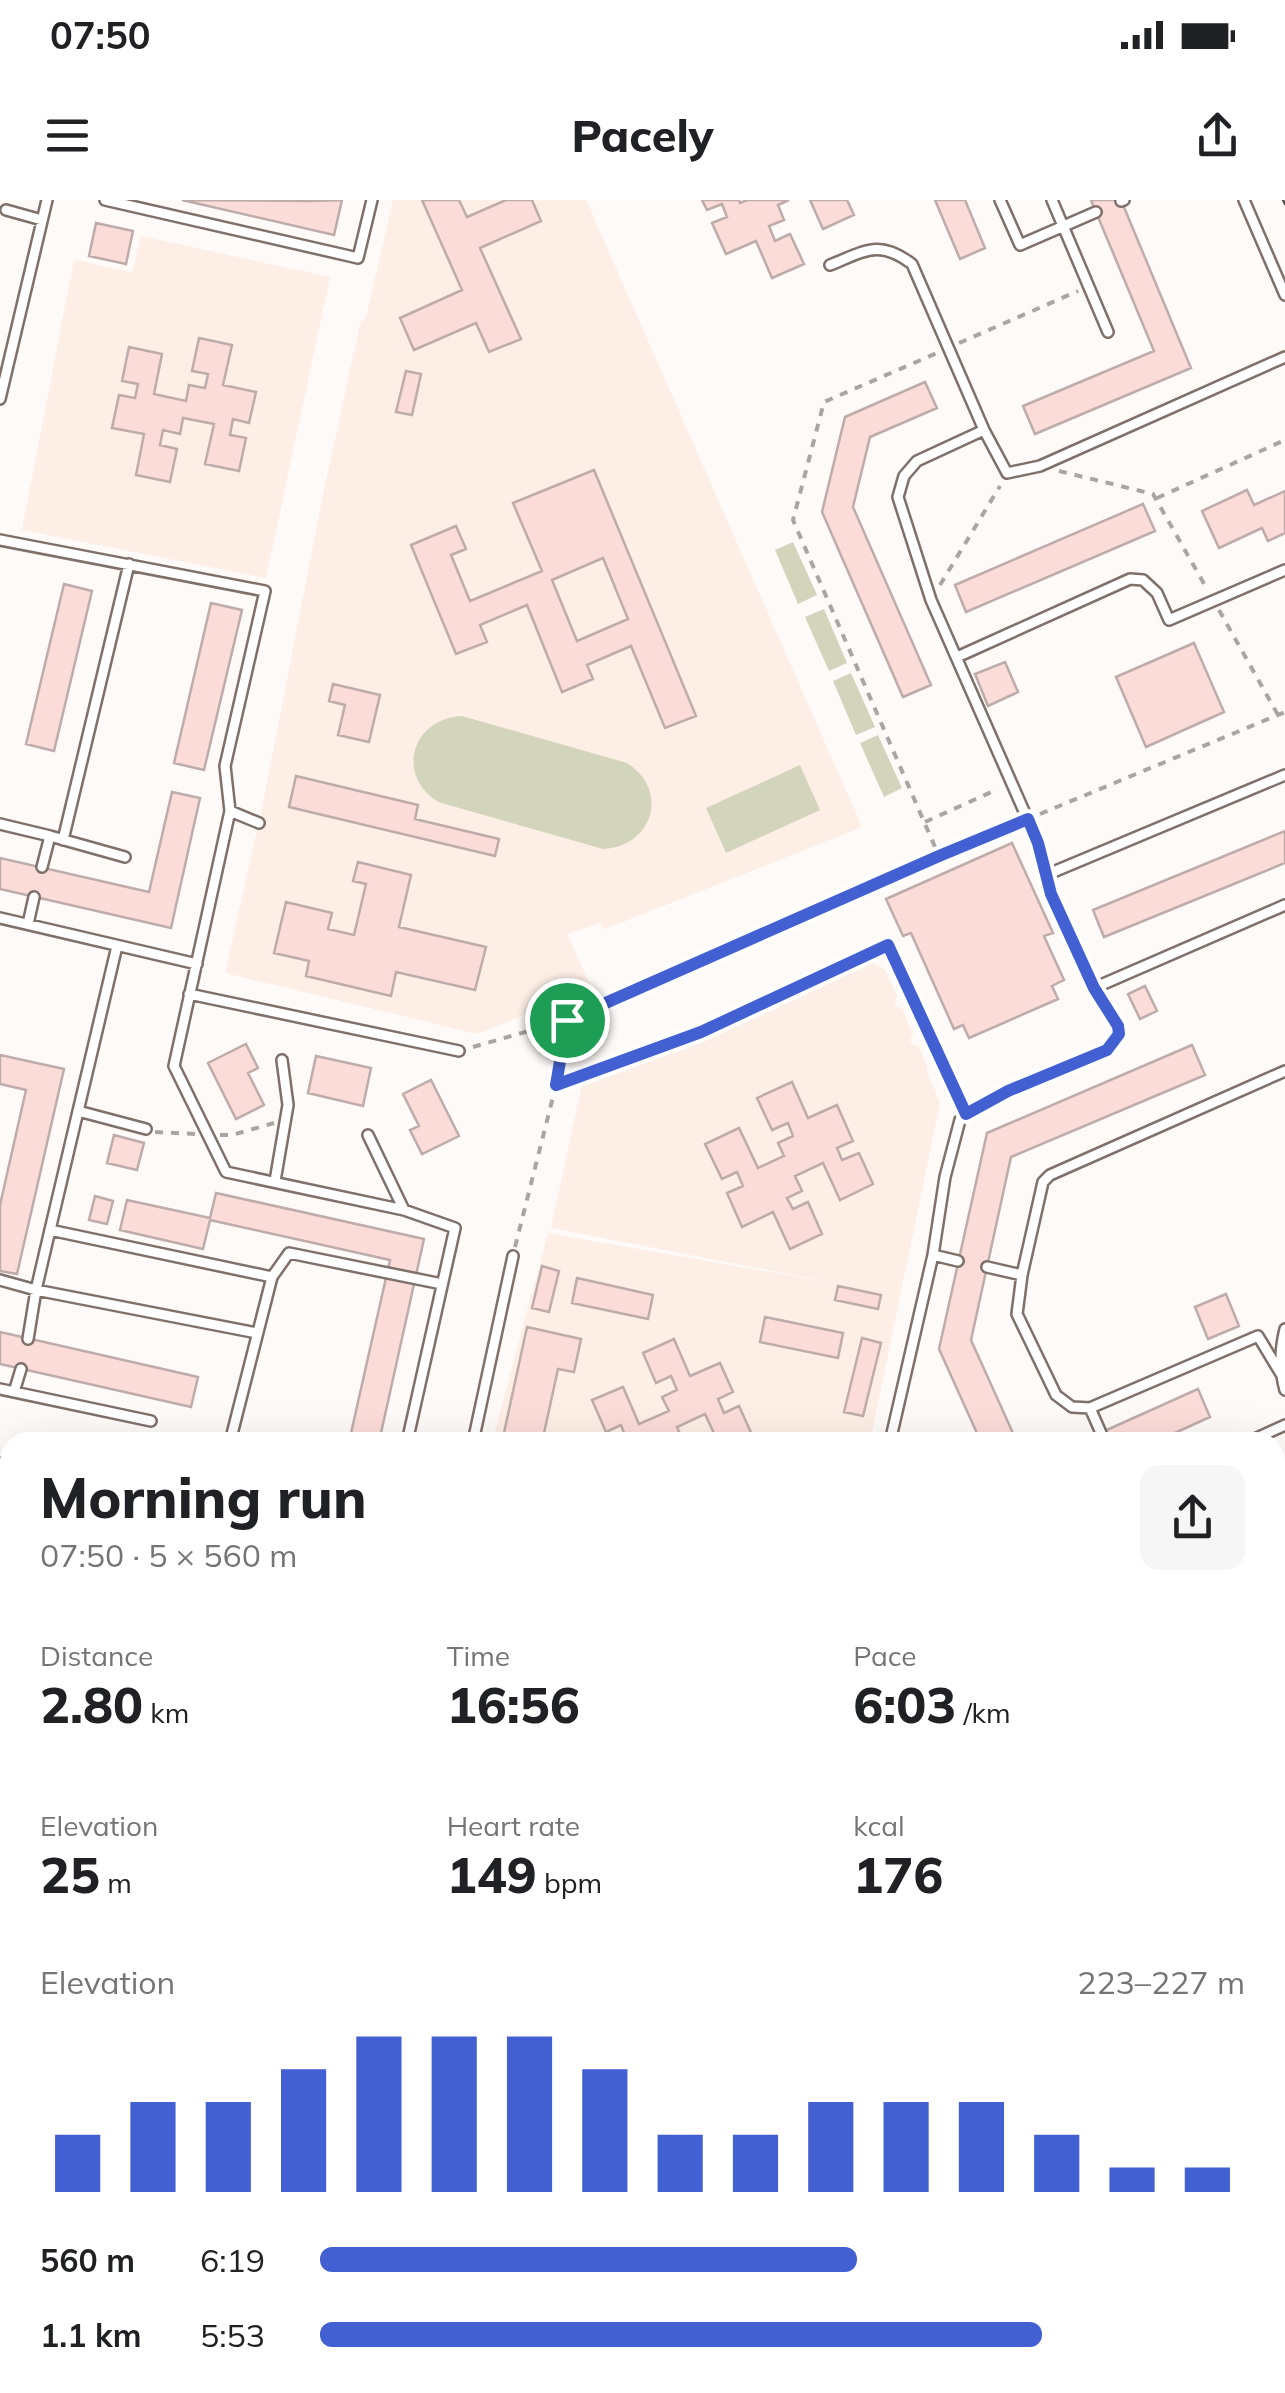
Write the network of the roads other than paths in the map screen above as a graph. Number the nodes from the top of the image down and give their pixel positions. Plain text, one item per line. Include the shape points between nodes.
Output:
1 (47, 200) edge
2 (105, 200) edge
3 (372, 200) edge
4 (1000, 200) edge
5 (1052, 200) edge
6 (1244, 200) edge
7 (6, 210) dead end
8 (1096, 212) dead end
9 (42, 220) junction
10 (1063, 226) junction
11 (830, 265) dead end
12 (1285, 295) edge
13 (1108, 332) dead end
14 (1285, 357) edge
15 (0, 400) edge
16 (984, 430) junction
17 (0, 540) edge
18 (128, 564) junction
19 (1285, 570) edge
20 (957, 657) junction
21 (1285, 775) edge
22 (230, 811) junction
23 (1028, 819) junction
24 (259, 823) dead end
25 (0, 824) edge
26 (50, 836) junction
27 (63, 840) junction
28 (125, 857) dead end
29 (42, 868) dead end
30 (1046, 875) junction
31 (890, 878) road end
32 (34, 897) dead end
33 (1285, 904) edge
34 (0, 918) edge
35 (28, 924) junction
36 (888, 945) road end
37 (118, 946) junction
38 (197, 964) junction
39 (1094, 988) junction
40 (189, 994) junction
41 (459, 1052) road end
42 (282, 1060) dead end
43 (1285, 1071) edge
44 (78, 1111) junction
45 (966, 1114) junction
46 (146, 1129) dead end
47 (368, 1135) dead end
48 (274, 1181) junction
49 (404, 1210) junction
50 (50, 1230) junction
51 (513, 1256) road end
52 (933, 1256) junction
53 (958, 1261) dead end
54 (987, 1267) dead end
55 (1022, 1275) junction
56 (272, 1277) junction
57 (0, 1280) edge
58 (442, 1284) junction
59 (36, 1290) junction
60 (1285, 1329) edge
61 (257, 1333) junction
62 (28, 1339) dead end
63 (21, 1368) dead end
64 (1280, 1374) junction
65 (0, 1389) edge
66 (1285, 1390) edge
67 (14, 1392) junction
68 (1090, 1408) junction
69 (150, 1421) dead end
70 (232, 1432) edge
71 (409, 1432) edge
72 (475, 1432) edge
73 (892, 1432) edge
74 (1101, 1432) edge

1 - 9 lane
2 - 3 lane via 358,258
4 - 10 lane via 1020,245
5 - 10 lane
6 - 12 lane
7 - 9 lane
8 - 10 lane
9 - 15 lane
10 - 13 lane
11 - 16 lane via 874,247 912,264
14 - 16 lane via 1040,466 1007,473
16 - 20 lane via 917,461 898,497
17 - 18 lane
18 - 22 lane via 265,591 225,766
18 - 27 lane
19 - 20 lane via 1168,620 1157,593 1144,580 1130,580
20 - 23 lane
21 - 30 lane
22 - 24 lane
22 - 38 lane
23 - 30 lane
23 - 31 lane
25 - 26 lane
26 - 27 lane
26 - 29 lane
27 - 28 lane
30 - 39 lane
32 - 35 lane
33 - 39 lane
34 - 35 lane
35 - 37 lane
36 - 45 lane
37 - 38 lane
37 - 44 lane
38 - 40 lane
39 - 45 lane via 1118,1026 1114,1044
40 - 41 lane
40 - 48 lane via 174,1066 226,1172
42 - 48 lane via 288,1105
43 - 55 lane via 1050,1175
44 - 46 lane
44 - 50 lane
45 - 52 lane via 944,1177
47 - 49 lane
48 - 49 lane
49 - 58 lane via 455,1228
50 - 56 lane
50 - 59 lane
51 - 72 lane
52 - 53 lane
52 - 73 lane
54 - 55 lane
55 - 68 lane via 1016,1314 1056,1396 1072,1408
56 - 58 lane via 288,1253
56 - 61 lane
57 - 59 lane
58 - 71 lane
59 - 61 lane
59 - 62 lane
60 - 64 lane
61 - 70 lane
63 - 67 lane
64 - 66 lane
64 - 68 lane via 1258,1336
65 - 67 lane
67 - 69 lane
68 - 74 lane

